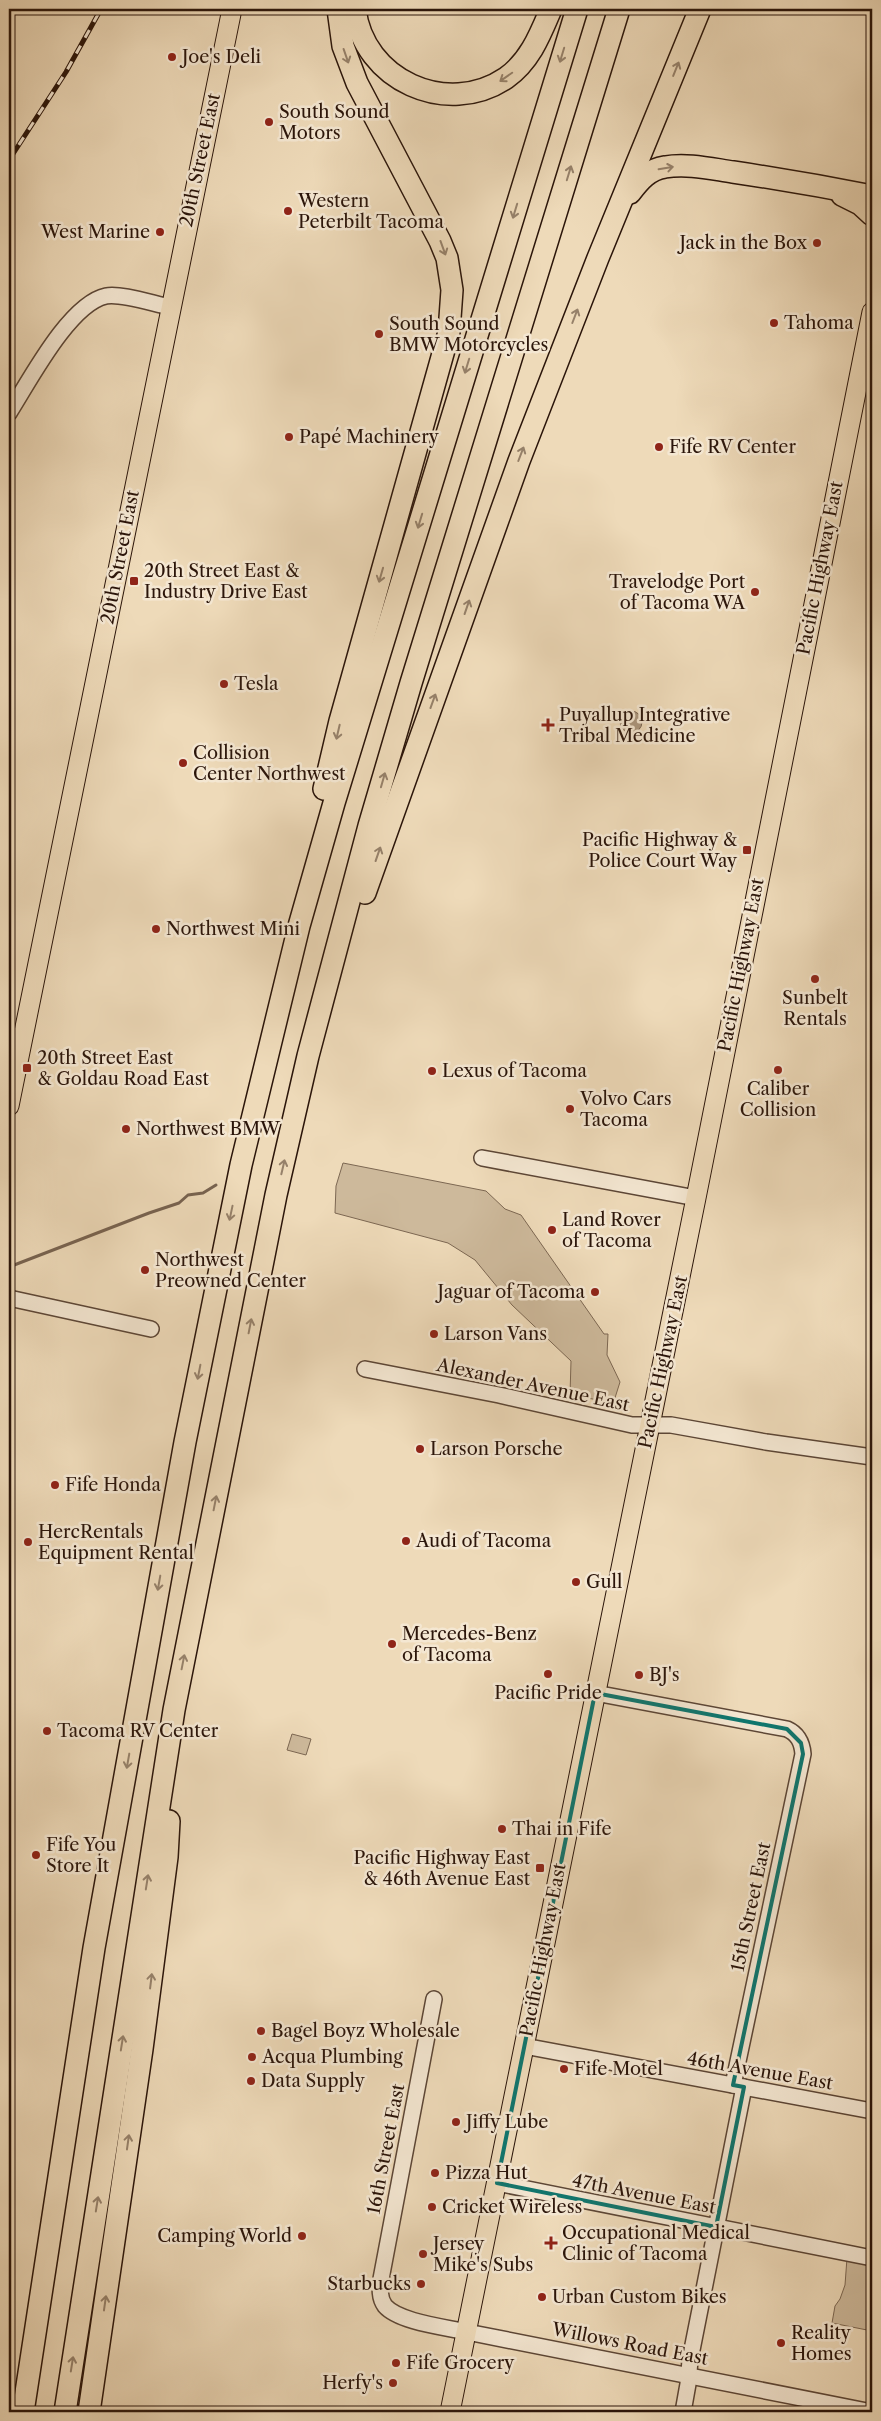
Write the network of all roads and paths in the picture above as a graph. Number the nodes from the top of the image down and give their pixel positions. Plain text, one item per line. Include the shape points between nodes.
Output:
1 (232, 9) edge
2 (338, 9) edge
3 (355, 9) edge
4 (551, 9) edge
5 (577, 9) edge
6 (619, 9) edge
7 (700, 9) edge
8 (824, 186) junction
9 (872, 196) edge
10 (618, 210) junction
11 (872, 215) edge
12 (170, 307) junction
13 (872, 312) edge
14 (9, 413) edge
15 (308, 894) junction
16 (302, 1083) junction
17 (9, 1106) edge
18 (482, 1158) dead end
19 (696, 1198) junction
20 (9, 1298) edge
21 (151, 1329) dead end
22 (365, 1369) dead end
23 (650, 1425) junction
24 (872, 1457) edge
25 (595, 1694) junction
26 (174, 1710) junction
27 (434, 1999) dead end
28 (524, 2046) junction
29 (739, 2086) junction
30 (872, 2111) edge
31 (497, 2183) junction
32 (716, 2227) junction
33 (872, 2258) edge
34 (385, 2305) joint
35 (467, 2332) junction
36 (689, 2374) junction
37 (23, 2412) edge
38 (65, 2412) edge
39 (90, 2412) edge
40 (450, 2412) edge
41 (683, 2412) edge
42 (872, 2412) edge

1 - 12 main road, 20th Street East
2 -> 15 highway via 343,46 357,83 447,258 452,314 438,375 340,720 314,834
4 -> 3 highway via 537,43 523,64 488,88 460,95 421,90 395,77 381,65 364,39
5 -> 15 highway
16 -> 6 highway via 335,952 408,693
10 -> 7 highway
8 - 9 highway
10 -> 8 highway via 645,176 665,167 699,168
8 - 11 highway via 860,204
16 -> 10 highway via 385,834 519,461
12 - 14 street via 107,296 85,306 57,338
12 - 17 main road, 20th Street East
13 - 19 main road, Pacific Highway East
15 -> 37 highway via 241,1165 185,1442 94,1948
26 -> 16 highway via 272,1214
18 - 19 street
19 - 23 main road, Pacific Highway East
20 - 21 street
22 - 23 street, Alexander Avenue East via 623,1423
23 - 24 street, Alexander Avenue East via 671,1425
23 - 25 main road, Pacific Highway East
25 - 28 main road, Pacific Highway East
25 - 29 street, 15th Street East via 787,1729 799,1738 803,1754
38 -> 26 highway
39 -> 26 highway via 167,1857
27 - 34 street, 16th Street East via 382,2273 380,2290
28 - 29 street, 46th Avenue East
28 - 31 main road, Pacific Highway East
29 - 30 street, 46th Avenue East
29 - 32 street, 15th Street East
31 - 32 street, 47th Avenue East
31 - 35 main road, Pacific Highway East
32 - 33 street, 47th Avenue East
32 - 36 street, 15th Street East
34 - 35 street, Willows Road East via 407,2318
35 - 36 street, Willows Road East
35 - 40 main road, Pacific Highway East
36 - 41 street, 15th Street East
36 - 42 street, Willows Road East

